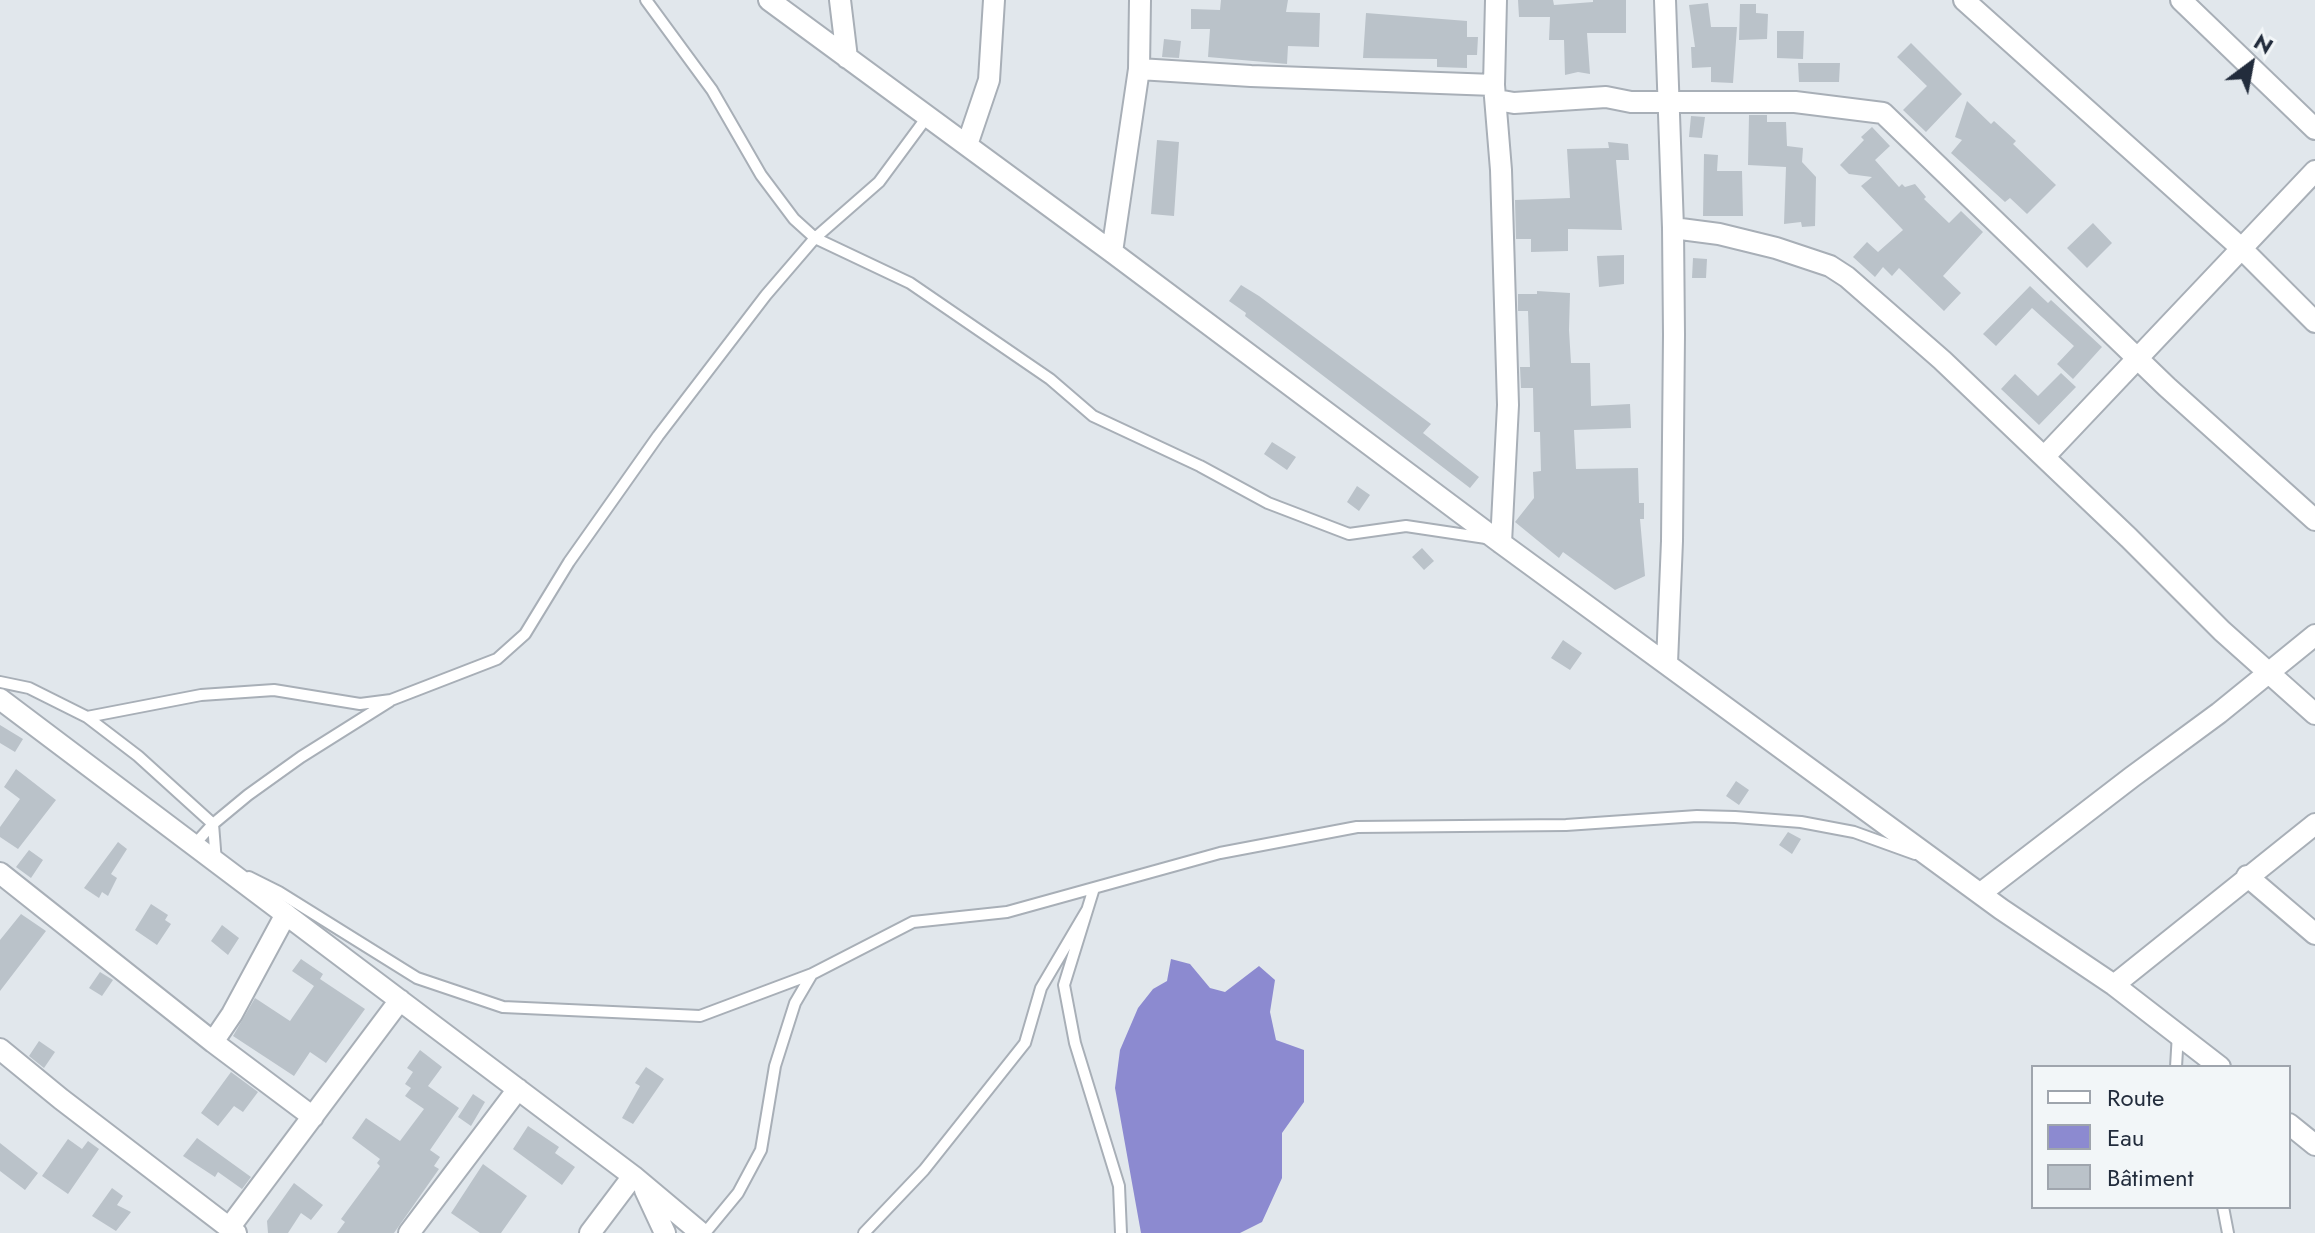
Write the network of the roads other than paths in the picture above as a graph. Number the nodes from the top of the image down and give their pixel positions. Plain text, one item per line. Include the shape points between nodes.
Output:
1 (646, 0) edge
2 (769, 0) edge
3 (840, 0) edge
4 (994, 0) edge
5 (1140, 0) edge
6 (1496, 0) edge
7 (1665, 0) edge
8 (1964, 0) edge
9 (2181, 0) edge
10 (847, 58) junction
11 (1139, 69) junction
12 (1496, 93) junction
13 (1669, 101) junction
14 (927, 117) junction
15 (2315, 129) edge
16 (967, 145) junction
17 (2315, 171) edge
18 (1673, 228) junction
19 (815, 238) junction
20 (2241, 248) junction
21 (1112, 252) junction
22 (2315, 322) edge
23 (2138, 357) junction
24 (2044, 457) junction
25 (2315, 520) edge
26 (1499, 541) junction
27 (2315, 635) edge
28 (1667, 663) junction
29 (2270, 673) junction
30 (0, 682) edge
31 (0, 699) edge
32 (391, 700) junction
33 (2315, 714) edge
34 (87, 717) junction
35 (213, 824) junction
36 (2315, 824) edge
37 (194, 845) junction
38 (216, 862) junction
39 (1944, 865) junction
40 (0, 873) edge
41 (2247, 876) junction
42 (1094, 888) junction
43 (1981, 893) junction
44 (1087, 910) junction
45 (286, 914) junction
46 (2315, 934) edge
47 (812, 974) junction
48 (2114, 985) junction
49 (400, 1000) junction
50 (2178, 1033) junction
51 (213, 1042) junction
52 (0, 1049) edge
53 (2176, 1065) edge
54 (2218, 1065) edge
55 (518, 1089) junction
56 (313, 1117) junction
57 (2291, 1126) edge
58 (2315, 1145) edge
59 (637, 1179) junction
60 (2223, 1209) edge
61 (233, 1230) edge
62 (409, 1233) edge
63 (590, 1233) edge
64 (665, 1233) edge
65 (703, 1233) edge
66 (864, 1233) edge
67 (1121, 1233) edge
68 (2228, 1233) edge

1 - 19 lane via 712,90 761,175
2 - 10 street
3 - 10 street
4 - 16 street via 989,80
5 - 11 street
6 - 12 street
7 - 13 street
8 - 20 street
9 - 15 street
10 - 14 street
11 - 12 street
11 - 21 street
12 - 13 street via 1514,103 1606,97
12 - 26 street via 1508,405
13 - 18 street
13 - 23 street via 1795,102 1883,113
14 - 16 street
14 - 19 lane via 879,182
16 - 21 street
17 - 20 street
18 - 24 street via 1776,248 1838,272
18 - 28 street
19 - 26 lane via 910,283 1050,379 1093,416 1268,503 1349,534 1406,526
19 - 32 lane via 658,436 525,634 497,659
20 - 22 street
20 - 23 street
21 - 26 street
23 - 24 street
23 - 25 street
24 - 29 street
26 - 28 street
27 - 29 street
28 - 39 street
29 - 33 street
29 - 43 street
30 - 34 lane via 29,688
31 - 37 street
32 - 34 lane via 360,704 274,690 201,695
32 - 35 lane via 301,757
34 - 35 lane
35 - 37 lane
35 - 38 lane
36 - 41 street
37 - 38 street
38 - 45 street
38 - 47 lane via 279,892 417,978 503,1007 700,1016
39 - 42 lane via 1854,832 1814,824 1697,816 1566,825 1357,827 1220,853
39 - 43 street
40 - 51 street
41 - 46 street
41 - 48 street
42 - 44 lane
42 - 47 lane via 1007,912 913,922
43 - 48 street
44 - 66 lane via 1041,988 1025,1043 924,1170
44 - 67 lane via 1064,985 1075,1043 1119,1186
45 - 49 street
45 - 51 street
47 - 65 lane via 795,1003 775,1066 761,1150 738,1193
48 - 50 street
49 - 55 street
49 - 56 street
50 - 53 lane
50 - 54 street
51 - 56 street
52 - 61 street
55 - 59 street
55 - 62 street
56 - 61 street
57 - 58 street
59 - 63 street
59 - 64 street
59 - 65 street
60 - 68 lane

